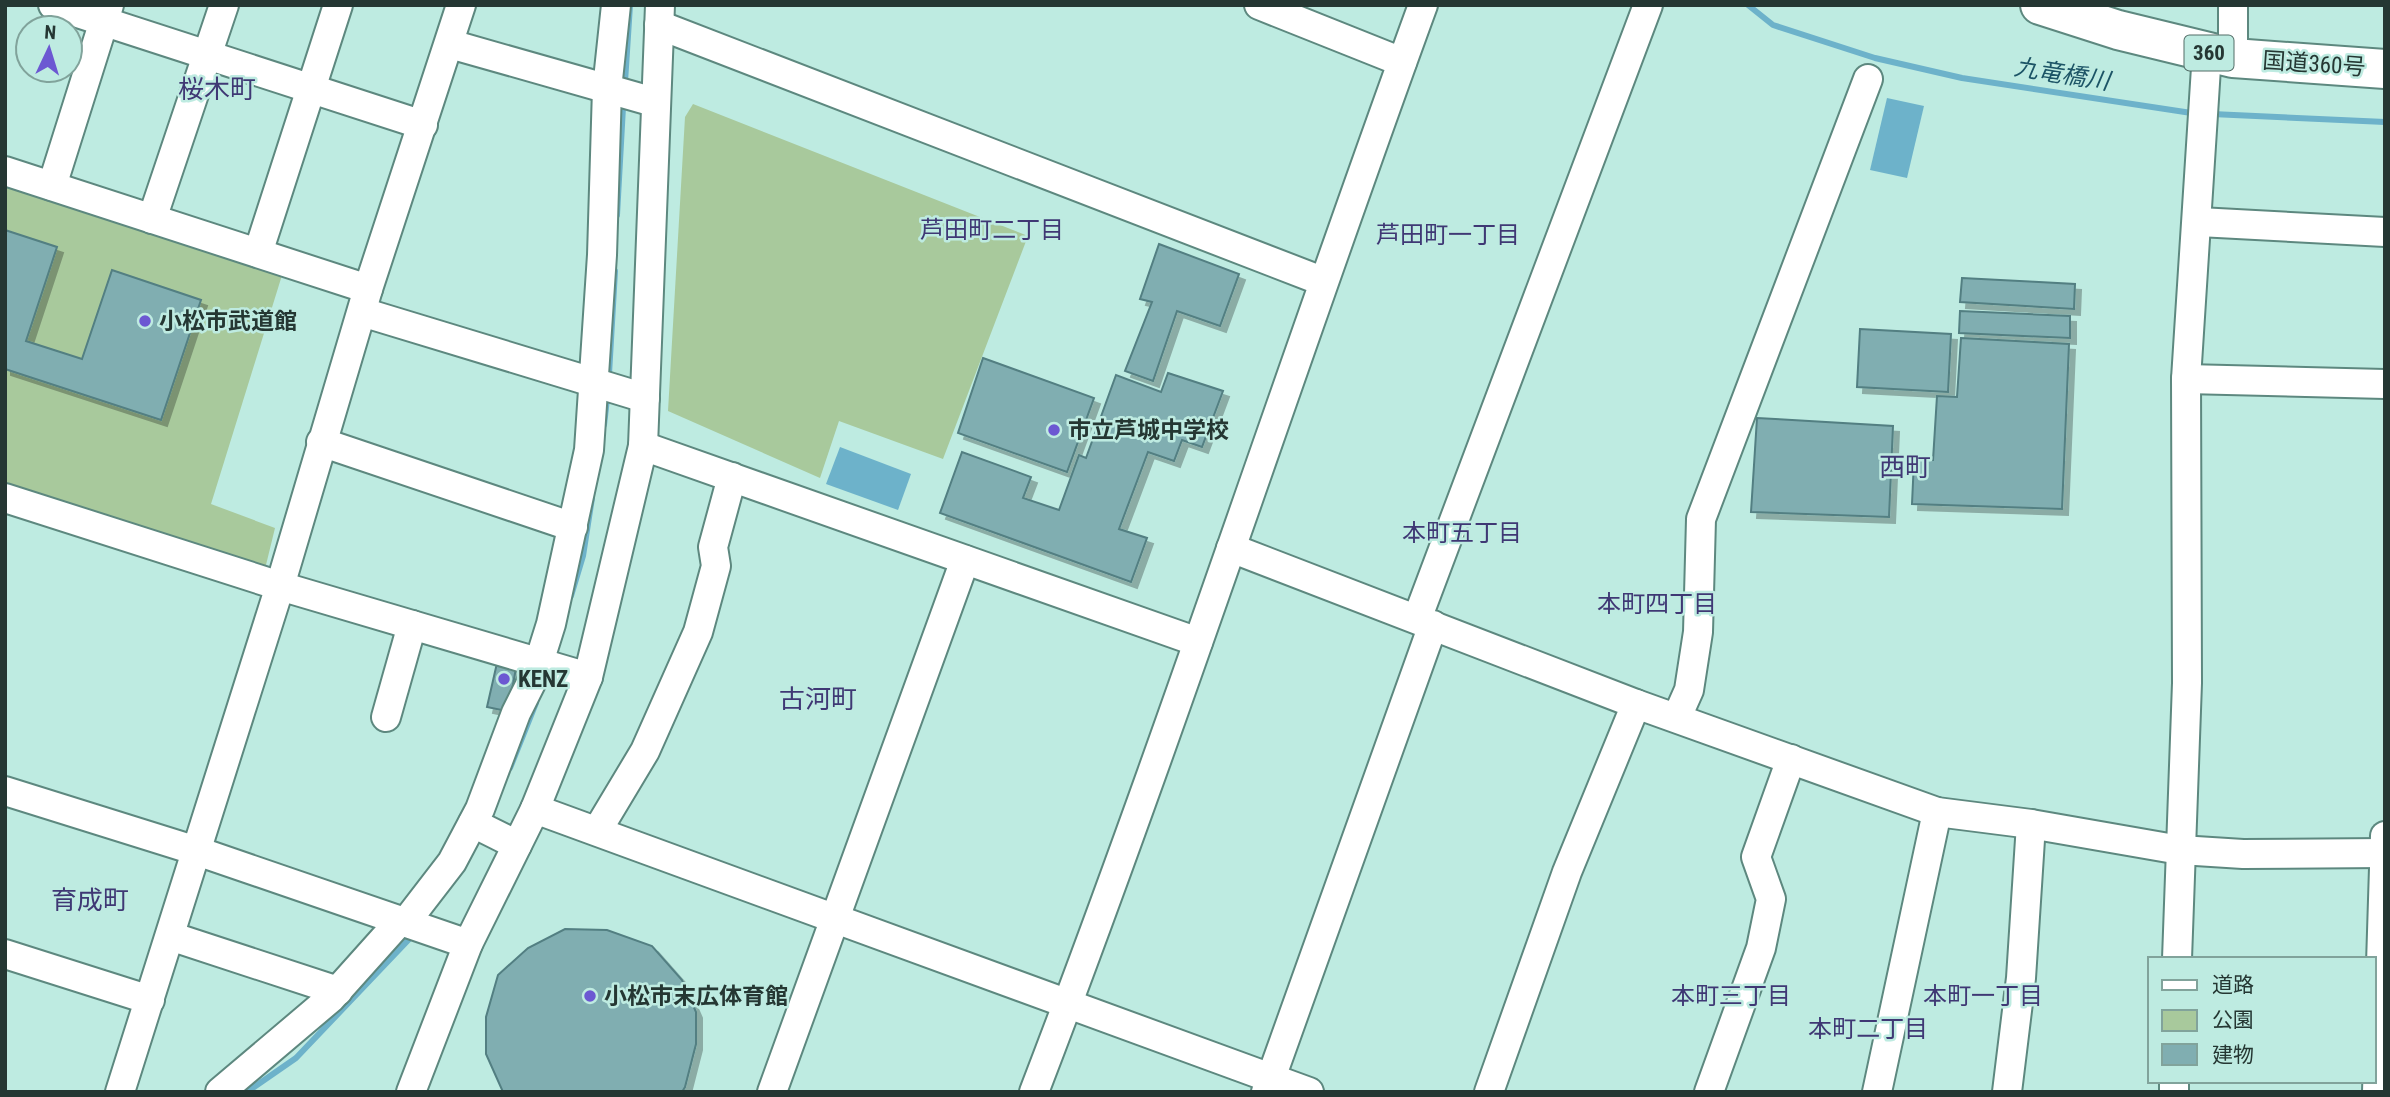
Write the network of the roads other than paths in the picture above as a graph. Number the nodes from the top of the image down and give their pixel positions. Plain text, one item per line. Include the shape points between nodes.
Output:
1 (53, 5) edge
2 (224, 5) edge
3 (338, 5) edge
4 (461, 5) edge
5 (616, 5) edge
6 (1259, 5) edge
7 (1423, 5) edge
8 (1648, 5) edge
9 (2040, 5) edge
10 (2233, 5) edge
11 (107, 13) edge
12 (660, 15) edge
13 (450, 44) junction
14 (208, 55) junction
15 (2220, 55) junction
16 (1402, 62) junction
17 (2385, 69) edge
18 (1868, 79) dead end
19 (311, 89) junction
20 (607, 89) junction
21 (654, 102) junction
22 (423, 125) junction
23 (5, 171) edge
24 (52, 186) junction
25 (152, 219) junction
26 (2199, 222) junction
27 (2385, 232) edge
28 (258, 253) junction
29 (1322, 281) junction
30 (365, 300) junction
31 (2186, 379) junction
32 (593, 382) junction
33 (2385, 384) edge
34 (645, 398) junction
35 (321, 442) junction
36 (643, 446) junction
37 (732, 477) junction
38 (5, 498) edge
39 (573, 527) junction
40 (1231, 548) junction
41 (965, 560) junction
42 (280, 586) junction
43 (1425, 622) junction
44 (412, 625) junction
45 (1198, 642) junction
46 (539, 663) junction
47 (588, 677) junction
48 (1636, 705) junction
49 (386, 717) dead end
50 (1677, 717) junction
51 (1791, 759) junction
52 (5, 791) edge
53 (535, 809) junction
54 (1937, 812) junction
55 (2031, 824) junction
56 (490, 831) junction
57 (597, 831) junction
58 (2385, 835) edge
59 (2180, 850) junction
60 (197, 851) junction
61 (2384, 852) edge
62 (835, 919) junction
63 (402, 922) junction
64 (170, 936) junction
65 (468, 944) junction
66 (5, 954) edge
67 (2176, 957) edge
68 (338, 990) junction
69 (150, 1000) junction
70 (1068, 1004) junction
71 (1269, 1085) edge
72 (120, 1092) edge
73 (220, 1092) edge
74 (411, 1092) edge
75 (772, 1092) edge
76 (1034, 1092) edge
77 (1309, 1092) edge
78 (1489, 1092) edge
79 (1709, 1092) edge
80 (1877, 1092) edge
81 (2007, 1092) edge
82 (2377, 1092) edge

1 - 11 street
2 - 14 street
3 - 19 street
4 - 13 street
5 - 20 street
6 - 16 street
7 - 16 street
8 - 43 street
9 - 15 highway, 国道360号 / 360
10 - 15 street
11 - 14 street
11 - 24 street
12 - 21 street
12 - 29 street
13 - 20 street
13 - 22 street
14 - 19 street
14 - 25 street
15 - 17 highway, 国道360号 / 360
15 - 26 street via 2205,94
16 - 29 street
18 - 50 street via 1701,519 1698,632 1689,690
19 - 22 street
19 - 28 street
20 - 21 street
20 - 32 street
21 - 34 street
22 - 30 street
23 - 24 street
24 - 25 street
25 - 28 street
26 - 27 street
26 - 31 street
28 - 30 street
29 - 40 street
30 - 32 street
30 - 35 street
31 - 33 street
31 - 59 street via 2188,683
32 - 34 street
32 - 39 street via 589,450
34 - 36 street
35 - 39 street
35 - 42 street
36 - 37 street
36 - 47 street
37 - 41 street
37 - 57 street via 713,547 716,566 698,632 645,751
38 - 42 street
39 - 46 street
40 - 43 street
40 - 45 street
41 - 45 street
41 - 62 street
42 - 44 street
42 - 60 street
43 - 48 street
43 - 71 street
44 - 46 street
44 - 49 street
45 - 70 street
46 - 47 street
46 - 56 street
47 - 53 street
48 - 50 street
48 - 78 street via 1567,872
50 - 51 street
51 - 54 street
51 - 79 street via 1756,857 1771,899 1761,948
52 - 60 street
53 - 56 street
53 - 57 street
54 - 55 street
54 - 80 street
55 - 59 street
55 - 81 street via 2021,978
56 - 63 street via 452,862
56 - 65 street
57 - 62 street
58 - 61 street
59 - 61 street
59 - 67 street
60 - 63 street
60 - 64 street
61 - 82 street
62 - 70 street
62 - 75 street
63 - 65 street
63 - 68 street
64 - 68 street
64 - 69 street
65 - 74 street
66 - 69 street
68 - 73 street
69 - 72 street
70 - 71 street
70 - 76 street
71 - 77 street

